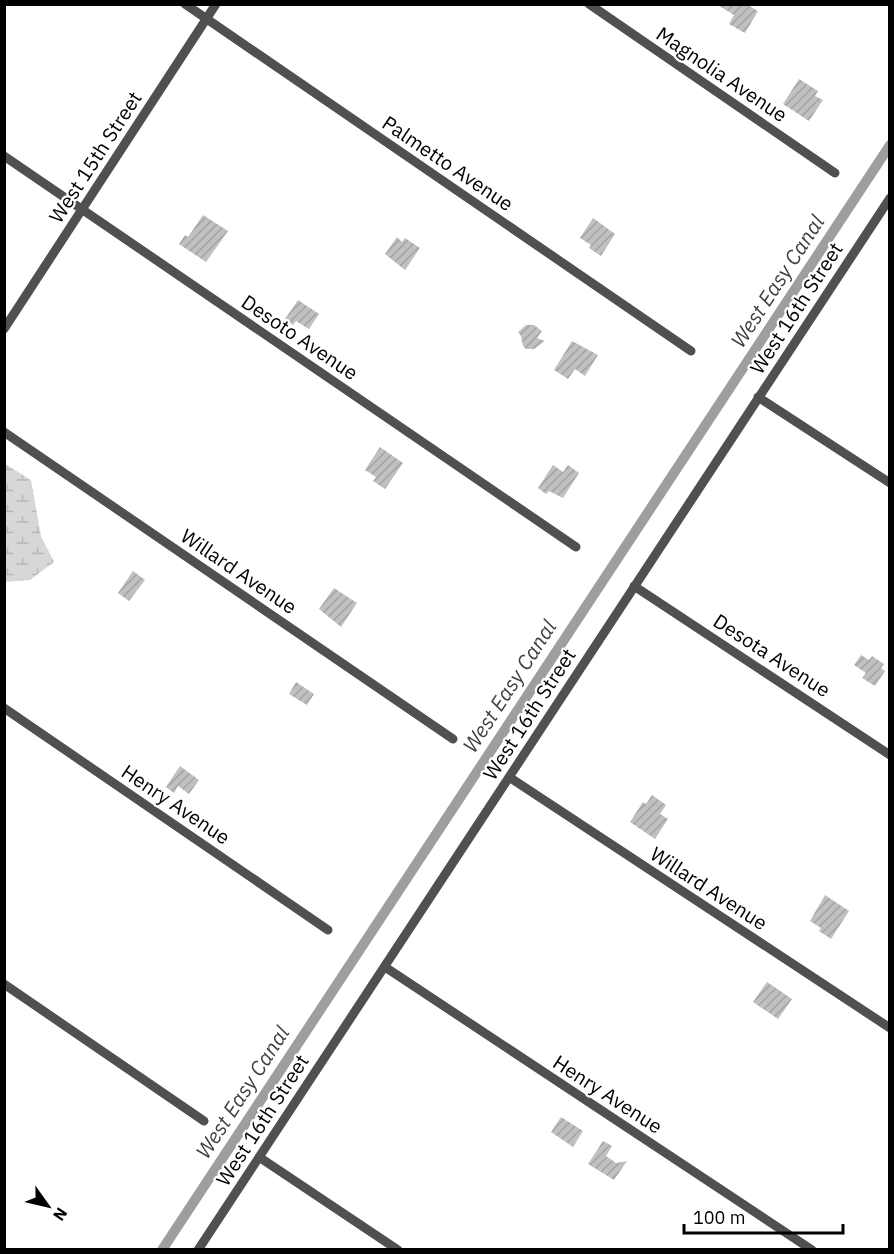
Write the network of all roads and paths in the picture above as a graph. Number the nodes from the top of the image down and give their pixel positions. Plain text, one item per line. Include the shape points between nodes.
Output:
1 (185, 4) edge
2 (216, 4) edge
3 (589, 4) edge
4 (206, 19) junction
5 (4, 156) edge
6 (835, 173) dead end
7 (888, 204) edge
8 (82, 210) junction
9 (4, 329) edge
10 (691, 351) dead end
11 (758, 397) junction
12 (4, 432) edge
13 (890, 483) edge
14 (576, 547) dead end
15 (634, 586) junction
16 (4, 708) edge
17 (453, 739) dead end
18 (890, 755) edge
19 (508, 777) junction
20 (328, 930) dead end
21 (385, 967) junction
22 (4, 984) edge
23 (890, 1028) edge
24 (204, 1121) dead end
25 (259, 1157) junction
26 (198, 1250) edge
27 (398, 1250) edge
28 (812, 1250) edge

1 - 4 street, Palmetto Avenue
2 - 4 street, West 15th Street
3 - 6 street, Magnolia Avenue
4 - 8 street, West 15th Street
4 - 10 street, Palmetto Avenue
5 - 8 street, Desoto Avenue
7 - 11 street, West 16th Street
8 - 9 street, West 15th Street
8 - 14 street, Desoto Avenue
11 - 13 street
11 - 15 street, West 16th Street
12 - 17 street, Willard Avenue
15 - 18 street, Desota Avenue
15 - 19 street, West 16th Street
16 - 20 street, Henry Avenue
19 - 21 street, West 16th Street
19 - 23 street, Willard Avenue
21 - 25 street, West 16th Street
21 - 28 street, Henry Avenue
22 - 24 street
25 - 26 street, West 16th Street
25 - 27 street

